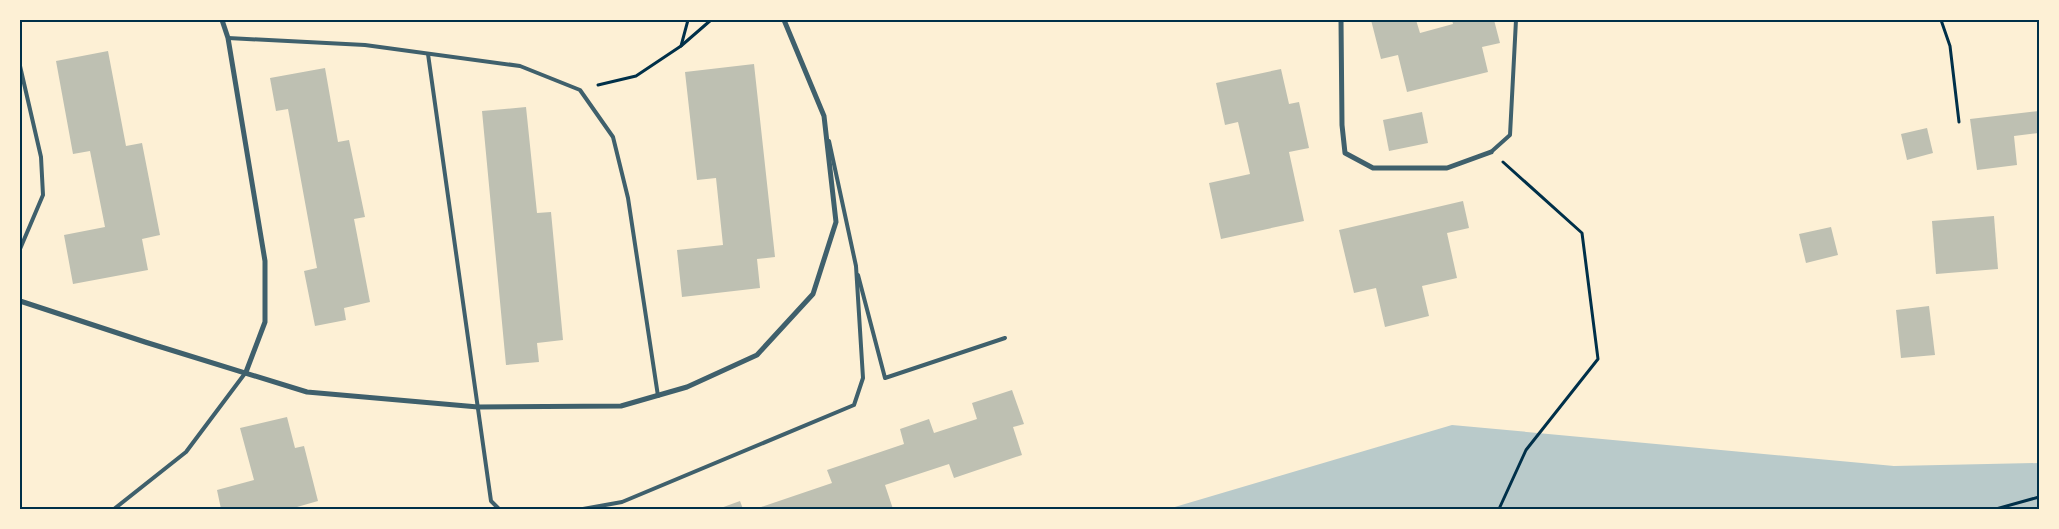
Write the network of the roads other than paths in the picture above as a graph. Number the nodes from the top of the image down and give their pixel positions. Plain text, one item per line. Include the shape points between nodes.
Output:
1 (222, 20) edge
2 (784, 20) edge
3 (1341, 20) edge
4 (1516, 20) edge
5 (228, 38) junction
6 (428, 54) junction
7 (20, 66) edge
8 (824, 116) junction
9 (1491, 152) joint
10 (20, 249) edge
11 (856, 266) junction
12 (20, 301) edge
13 (1005, 338) dead end
14 (246, 372) junction
15 (658, 396) junction
16 (478, 407) junction
17 (114, 509) edge
18 (499, 509) edge
19 (583, 509) edge

1 - 5 street
2 - 8 street
3 - 9 street via 1345,153 1373,168 1447,168
4 - 9 lane via 1510,135
5 - 6 lane via 364,45
5 - 14 street via 265,261 265,322
6 - 15 lane via 520,66 580,90 614,137 628,198
6 - 16 lane
7 - 10 lane via 41,157 43,195
8 - 11 lane
8 - 15 street via 836,222 813,294 757,355 687,387
11 - 13 lane via 885,378
11 - 19 lane via 863,378 854,405 622,502
12 - 14 street
14 - 16 street via 307,392
14 - 17 lane via 186,452
15 - 16 street via 621,406
16 - 18 lane via 491,501

